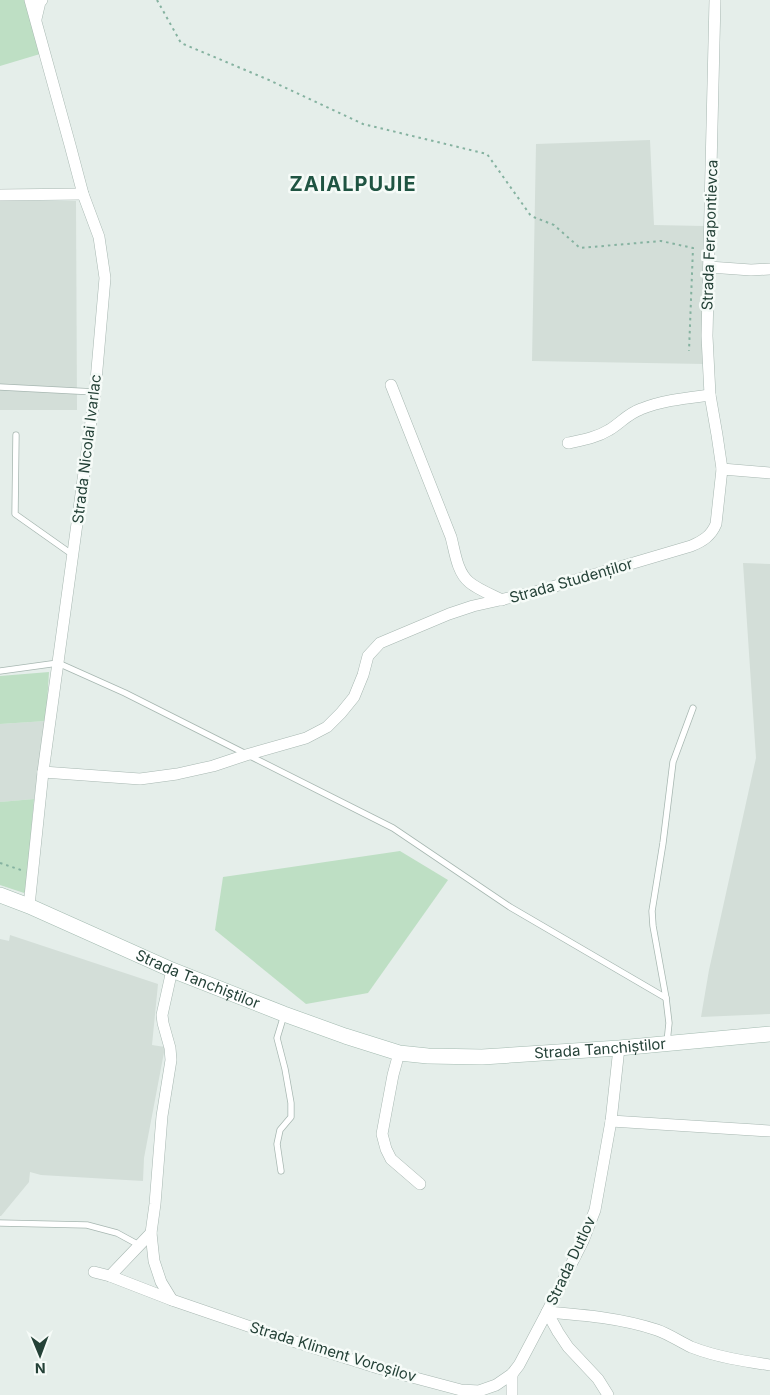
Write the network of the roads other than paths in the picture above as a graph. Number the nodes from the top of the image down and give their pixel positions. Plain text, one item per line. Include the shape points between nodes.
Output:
1 (30, 0) edge
2 (42, 0) edge
3 (715, 0) edge
4 (35, 21) junction
5 (83, 194) junction
6 (0, 195) edge
7 (709, 267) junction
8 (770, 269) edge
9 (391, 385) dead end
10 (0, 387) edge
11 (95, 392) junction
12 (710, 395) junction
13 (16, 435) dead end
14 (568, 443) dead end
15 (722, 470) junction
16 (770, 473) edge
17 (73, 555) junction
18 (502, 600) junction
19 (58, 663) junction
20 (0, 671) edge
21 (693, 708) dead end
22 (246, 755) junction
23 (43, 772) junction
24 (0, 895) edge
25 (29, 906) junction
26 (172, 970) junction
27 (666, 998) junction
28 (284, 1014) junction
29 (770, 1034) edge
30 (667, 1044) junction
31 (619, 1048) junction
32 (400, 1053) junction
33 (611, 1121) junction
34 (770, 1131) edge
35 (281, 1171) dead end
36 (420, 1184) dead end
37 (0, 1224) edge
38 (151, 1233) junction
39 (139, 1245) junction
40 (94, 1272) dead end
41 (110, 1276) junction
42 (172, 1300) junction
43 (547, 1312) junction
44 (770, 1366) edge
45 (512, 1374) junction
46 (512, 1395) edge
47 (608, 1395) edge

1 - 4 street, Strada Nicolai Ivarlac
2 - 4 street
3 - 7 street, Strada Ferapontievca
4 - 5 street, Strada Nicolai Ivarlac
5 - 6 street
5 - 11 street, Strada Nicolai Ivarlac via 99,237 105,278
7 - 8 street
7 - 12 street, Strada Ferapontievca via 707,336
9 - 18 street, Strada Studenților via 464,577
10 - 11 lane
11 - 17 street, Strada Nicolai Ivarlac
12 - 14 street via 640,409 609,430
12 - 15 street, Strada Ferapontievca
13 - 17 lane via 15,514
15 - 16 street
15 - 18 street, Strada Studenților via 716,524 701,542
17 - 19 street, Strada Nicolai Ivarlac
18 - 22 street via 449,614 380,643 368,656 354,696 327,727 306,738
19 - 20 lane
19 - 22 lane via 125,693
19 - 23 street, Strada Nicolai Ivarlac
21 - 27 lane via 673,762 652,910
22 - 23 street via 213,766 140,779
22 - 27 lane via 393,828 510,907
23 - 25 street, Strada Nicolai Ivarlac
24 - 25 street, Strada Tanchiștilor
25 - 26 street, Strada Tanchiștilor
26 - 28 street, Strada Tanchiștilor
26 - 38 street via 162,1015 171,1060 162,1116
27 - 30 lane
28 - 32 street, Strada Tanchiștilor
28 - 35 lane via 277,1038 291,1116 280,1130 277,1144
29 - 30 street, Strada Tanchiștilor
30 - 31 street, Strada Tanchiștilor
31 - 32 street, Strada Tanchiștilor via 482,1057
31 - 33 street, Strada Dutlov
32 - 36 street via 382,1134 391,1159
33 - 34 street
33 - 43 street, Strada Dutlov via 595,1210
37 - 39 lane via 87,1225 117,1233
38 - 39 street
38 - 42 street via 154,1262
39 - 41 street
40 - 41 street, Strada Kliment Voroșilov
41 - 42 street, Strada Kliment Voroșilov
42 - 45 street, Strada Kliment Voroșilov via 378,1368 461,1390 479,1391
43 - 44 street via 627,1322 712,1354
43 - 45 street, Strada Kliment Voroșilov
43 - 47 street, Strada Dutlov via 568,1346
45 - 46 street

